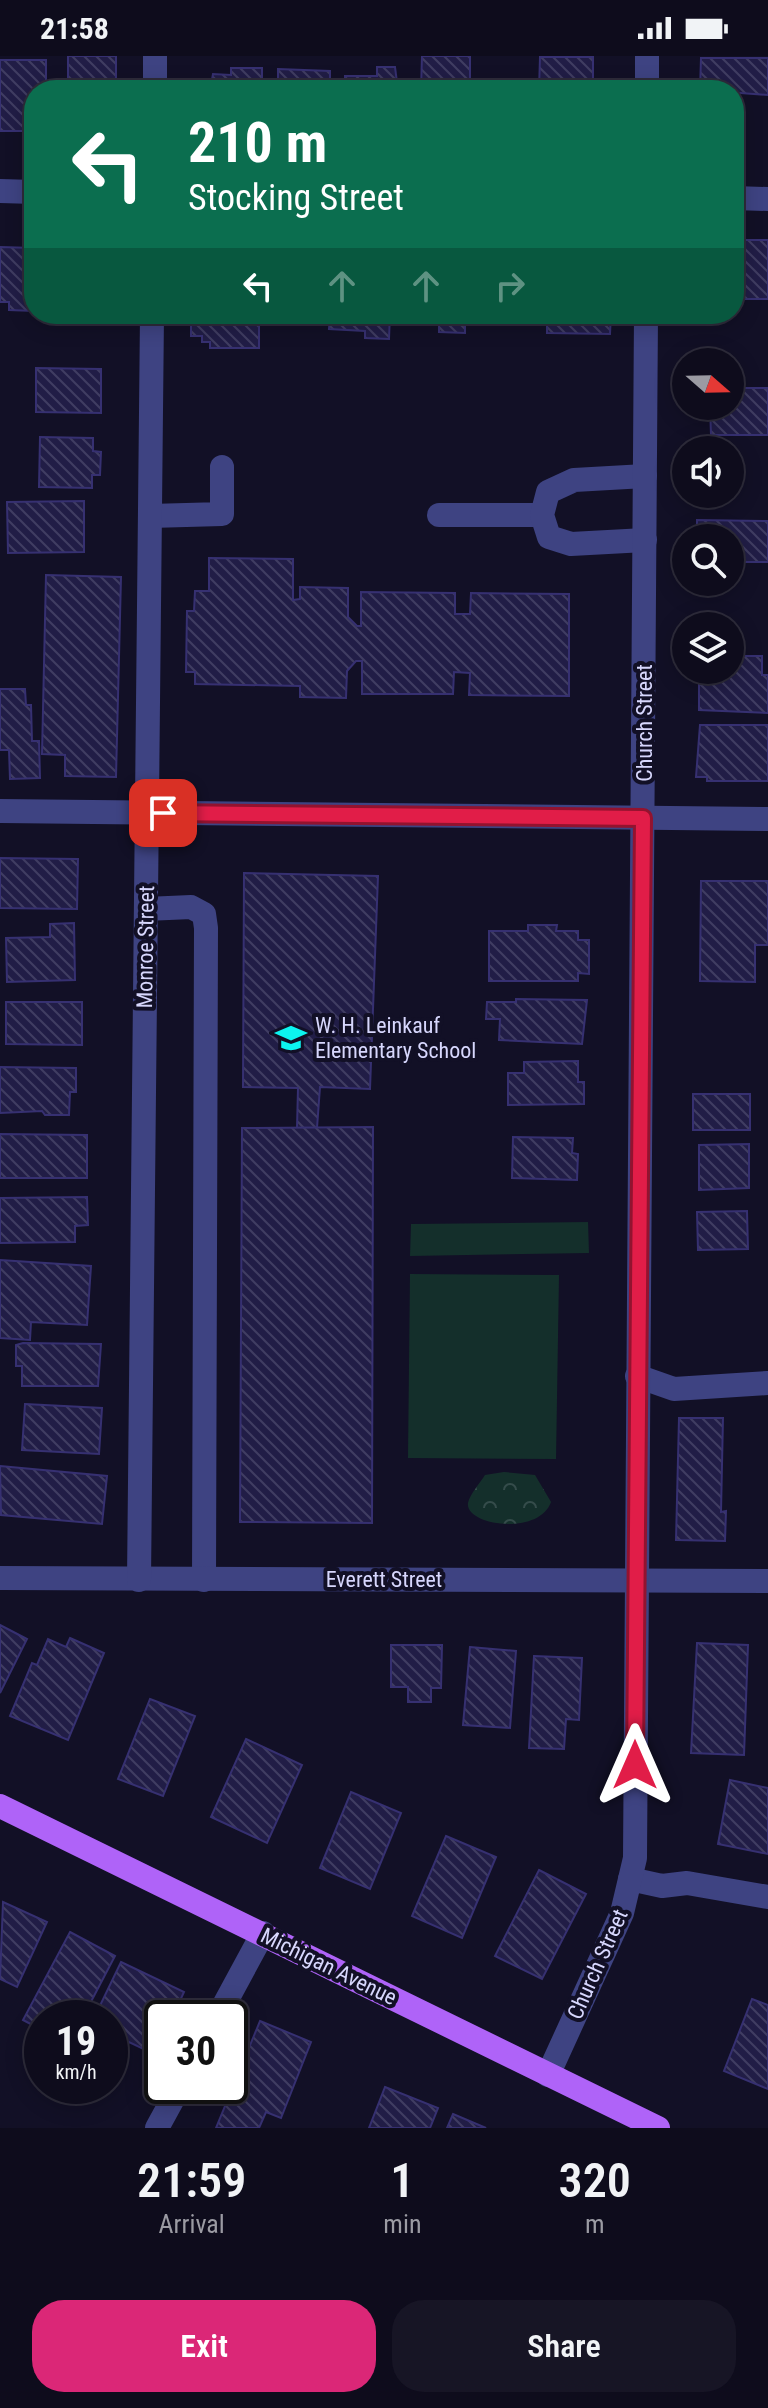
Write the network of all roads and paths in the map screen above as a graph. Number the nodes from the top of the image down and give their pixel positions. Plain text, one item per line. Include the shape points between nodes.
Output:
1 (155, 56) edge
2 (647, 56) edge
3 (155, 80) edge
4 (647, 80) edge
5 (0, 191) edge
6 (24, 192) edge
7 (744, 198) edge
8 (768, 199) edge
9 (152, 324) edge
10 (646, 324) edge
11 (222, 467) dead end
12 (645, 476) junction
13 (439, 515) dead end
14 (542, 515) junction
15 (150, 516) junction
16 (645, 540) junction
17 (0, 811) edge
18 (147, 813) junction
19 (643, 818) junction
20 (768, 819) edge
21 (146, 909) junction
22 (637, 1376) junction
23 (768, 1383) edge
24 (0, 1578) edge
25 (139, 1580) junction
26 (204, 1580) junction
27 (634, 1580) junction
28 (768, 1581) edge
29 (0, 1806) edge
30 (630, 1879) junction
31 (768, 1897) edge
32 (263, 1933) junction
33 (227, 2000) edge
34 (548, 2075) junction
35 (170, 2104) edge
36 (157, 2128) edge
37 (658, 2128) edge

1 - 3 street
2 - 4 street
5 - 6 street
7 - 8 street
9 - 15 street, Monroe Street
10 - 12 street, Church Street
11 - 15 street via 222,514
12 - 14 street via 574,480 548,492
12 - 16 street, Church Street
13 - 14 street
14 - 16 street via 549,537 571,544
15 - 18 street, Monroe Street
16 - 19 street, Church Street
17 - 18 street
18 - 19 street
18 - 21 street, Monroe Street
19 - 20 street
19 - 22 street, Church Street
21 - 25 street, Monroe Street
21 - 26 street via 191,907 204,914 206,928
22 - 23 street via 674,1389
22 - 27 street, Church Street
24 - 25 street, Everett Street
25 - 26 street, Everett Street
26 - 27 street, Everett Street
27 - 28 street, Everett Street
27 - 30 street, Church Street via 635,1858
29 - 32 main road, Michigan Avenue
30 - 31 street
30 - 34 street, Church Street via 622,1913
32 - 33 street
32 - 34 main road, Michigan Avenue
34 - 37 main road, Michigan Avenue
35 - 36 street

